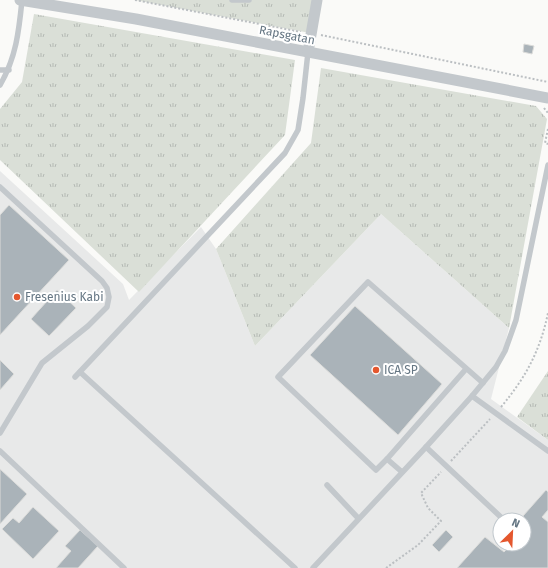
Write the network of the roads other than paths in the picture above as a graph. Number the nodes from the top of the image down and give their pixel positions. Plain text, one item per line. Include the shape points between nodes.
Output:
1 (21, 0) edge
2 (232, 0) edge
3 (249, 0) edge
4 (317, 0) edge
5 (308, 52) junction
6 (0, 70) edge
7 (9, 70) junction
8 (0, 85) edge
9 (548, 98) edge
10 (548, 169) edge
11 (0, 187) edge
12 (466, 369) junction
13 (80, 372) junction
14 (75, 378) dead end
15 (483, 383) junction
16 (472, 396) junction
17 (0, 433) edge
18 (426, 447) junction
19 (0, 451) edge
20 (548, 451) edge
21 (387, 459) junction
22 (402, 472) junction
23 (327, 485) dead end
24 (495, 512) edge
25 (358, 518) junction
26 (124, 568) edge
27 (294, 568) edge
28 (313, 568) edge

1 - 5 street, Rapsgatan
1 - 7 lane via 16,45
2 - 3 lane
4 - 5 street
5 - 9 street, Rapsgatan
5 - 13 lane via 298,130 285,153
6 - 7 lane
7 - 8 lane
10 - 15 lane via 516,320 505,352
11 - 17 lane via 102,281 109,297 107,307 88,326 42,362
12 - 15 lane
12 - 21 lane
12 - 21 lane via 368,282 278,377 376,470
13 - 14 lane
13 - 27 lane
15 - 16 lane
16 - 18 lane
16 - 20 lane
18 - 22 lane
18 - 24 lane
19 - 26 lane
21 - 22 lane
22 - 25 lane
23 - 25 lane
25 - 28 lane

